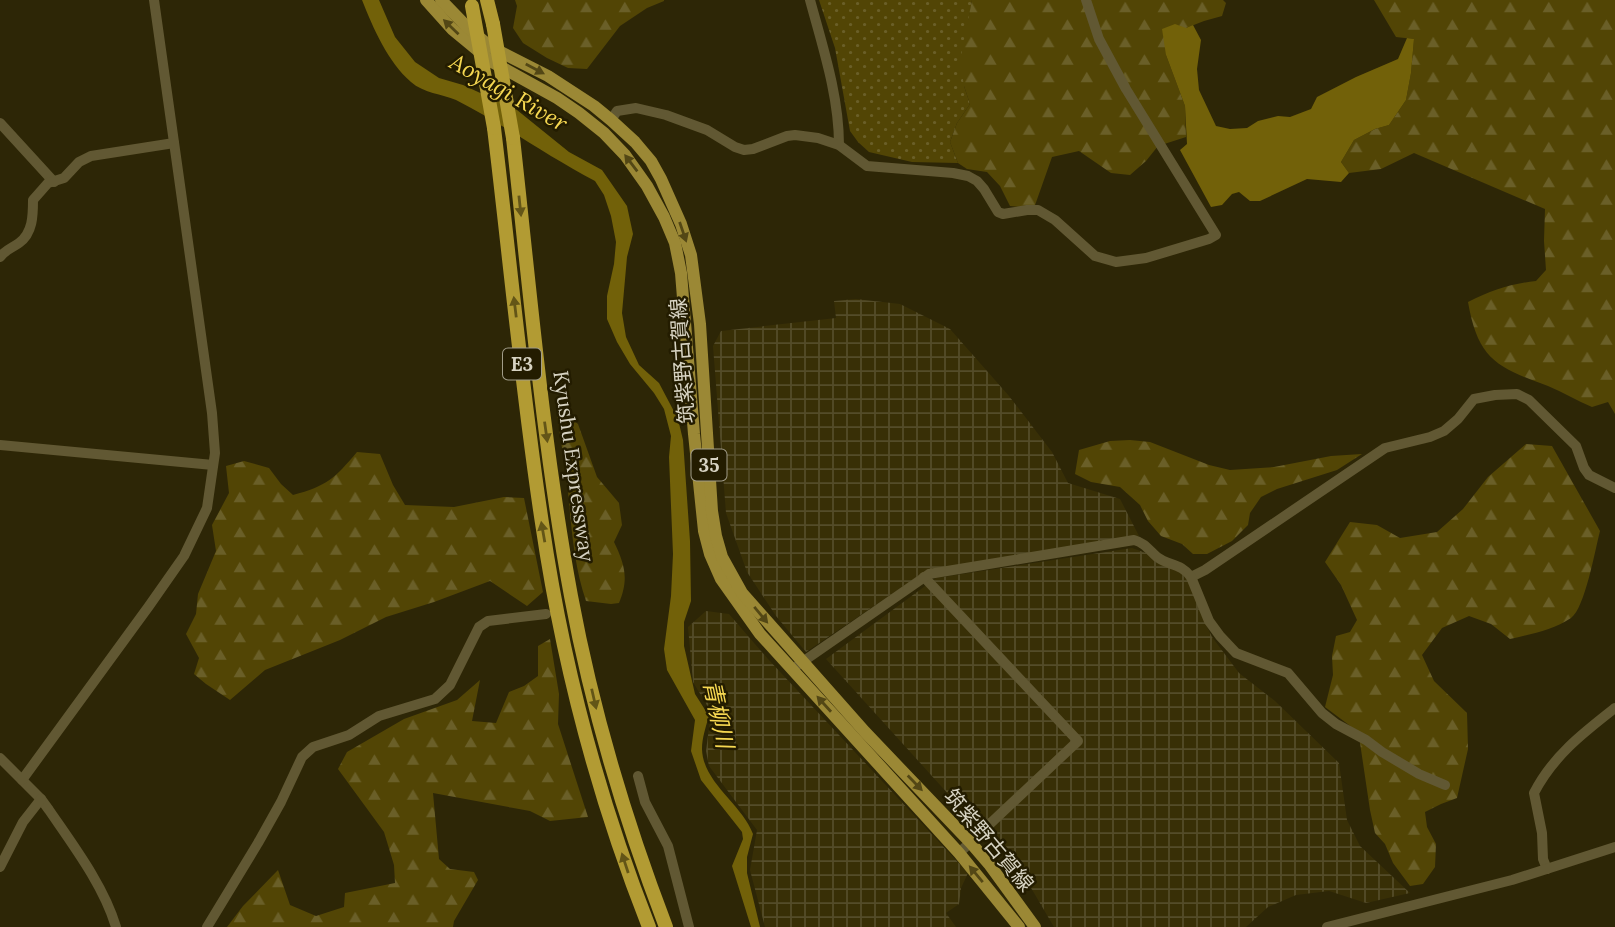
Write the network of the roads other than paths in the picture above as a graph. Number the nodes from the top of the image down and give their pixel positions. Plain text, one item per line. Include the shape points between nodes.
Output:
1 (154, 0) edge
2 (426, 0) edge
3 (441, 0) edge
4 (487, 0) edge
5 (810, 0) edge
6 (1086, 0) edge
7 (472, 3) edge
8 (611, 120) junction
9 (0, 123) edge
10 (174, 143) junction
11 (839, 145) junction
12 (54, 181) junction
13 (0, 257) edge
14 (0, 445) edge
15 (213, 465) junction
16 (1615, 488) edge
17 (924, 577) junction
18 (1191, 577) junction
19 (546, 614) dead end
20 (797, 665) junction
21 (1615, 708) edge
22 (0, 758) edge
23 (638, 776) dead end
24 (22, 780) junction
25 (1445, 785) dead end
26 (41, 799) junction
27 (971, 843) junction
28 (1615, 847) edge
29 (959, 853) junction
30 (0, 867) edge
31 (1547, 869) junction
32 (116, 927) edge
33 (207, 927) edge
34 (649, 927) edge
35 (666, 927) edge
36 (689, 927) edge
37 (1019, 927) edge
38 (1035, 927) edge
39 (1327, 927) edge

1 - 10 street
20 -> 2 main road, 筑紫野古賀線 / 35 via 760,634 731,595 710,554 699,490 681,272 675,243 647,186 604,133 557,98 492,62
3 -> 8 main road, 筑紫野古賀線 / 35 via 491,47 548,76
4 -> 35 highway, Kyushu Expressway / E3, bridge via 513,138 543,410 572,597 618,788
5 - 11 street via 836,103
6 - 11 street via 1099,39 1121,79 1216,235 1146,258 1116,262 1095,256 1038,210 998,212 984,189 968,177 867,166
34 -> 7 highway, Kyushu Expressway / E3, bridge via 603,792 555,600 527,413 494,128
8 - 11 street via 617,111 636,108 707,130 744,150 795,135
8 -> 20 main road, 筑紫野古賀線 / 35 via 635,142 661,179 691,255 712,511 722,556 742,593
9 - 12 street
10 - 12 street via 91,156
10 - 15 street via 212,413
12 - 13 street via 33,200 33,222 22,241
14 - 15 street
15 - 24 street via 207,508 184,556
16 - 18 street via 1589,475 1576,446 1529,400 1517,394 1474,399 1444,431 1385,448
17 - 18 street via 1135,540
17 - 20 street
17 - 27 street via 1078,741
18 - 25 street via 1209,621 1236,653 1288,673 1336,724 1419,775
19 - 33 street via 488,621 479,627 450,685 435,699 379,716 349,735 313,747 302,757
20 -> 27 main road, 筑紫野古賀線 / 35
29 -> 20 main road, 筑紫野古賀線 / 35
21 - 31 street via 1572,742 1534,793
22 - 24 street
23 - 36 street via 645,802 668,846
24 - 26 street
26 - 30 street via 23,822
26 - 32 street via 91,874
27 - 29 street
27 - 38 main road, 筑紫野古賀線 / 35
28 - 31 street
37 -> 29 main road, 筑紫野古賀線 / 35
31 - 39 street

